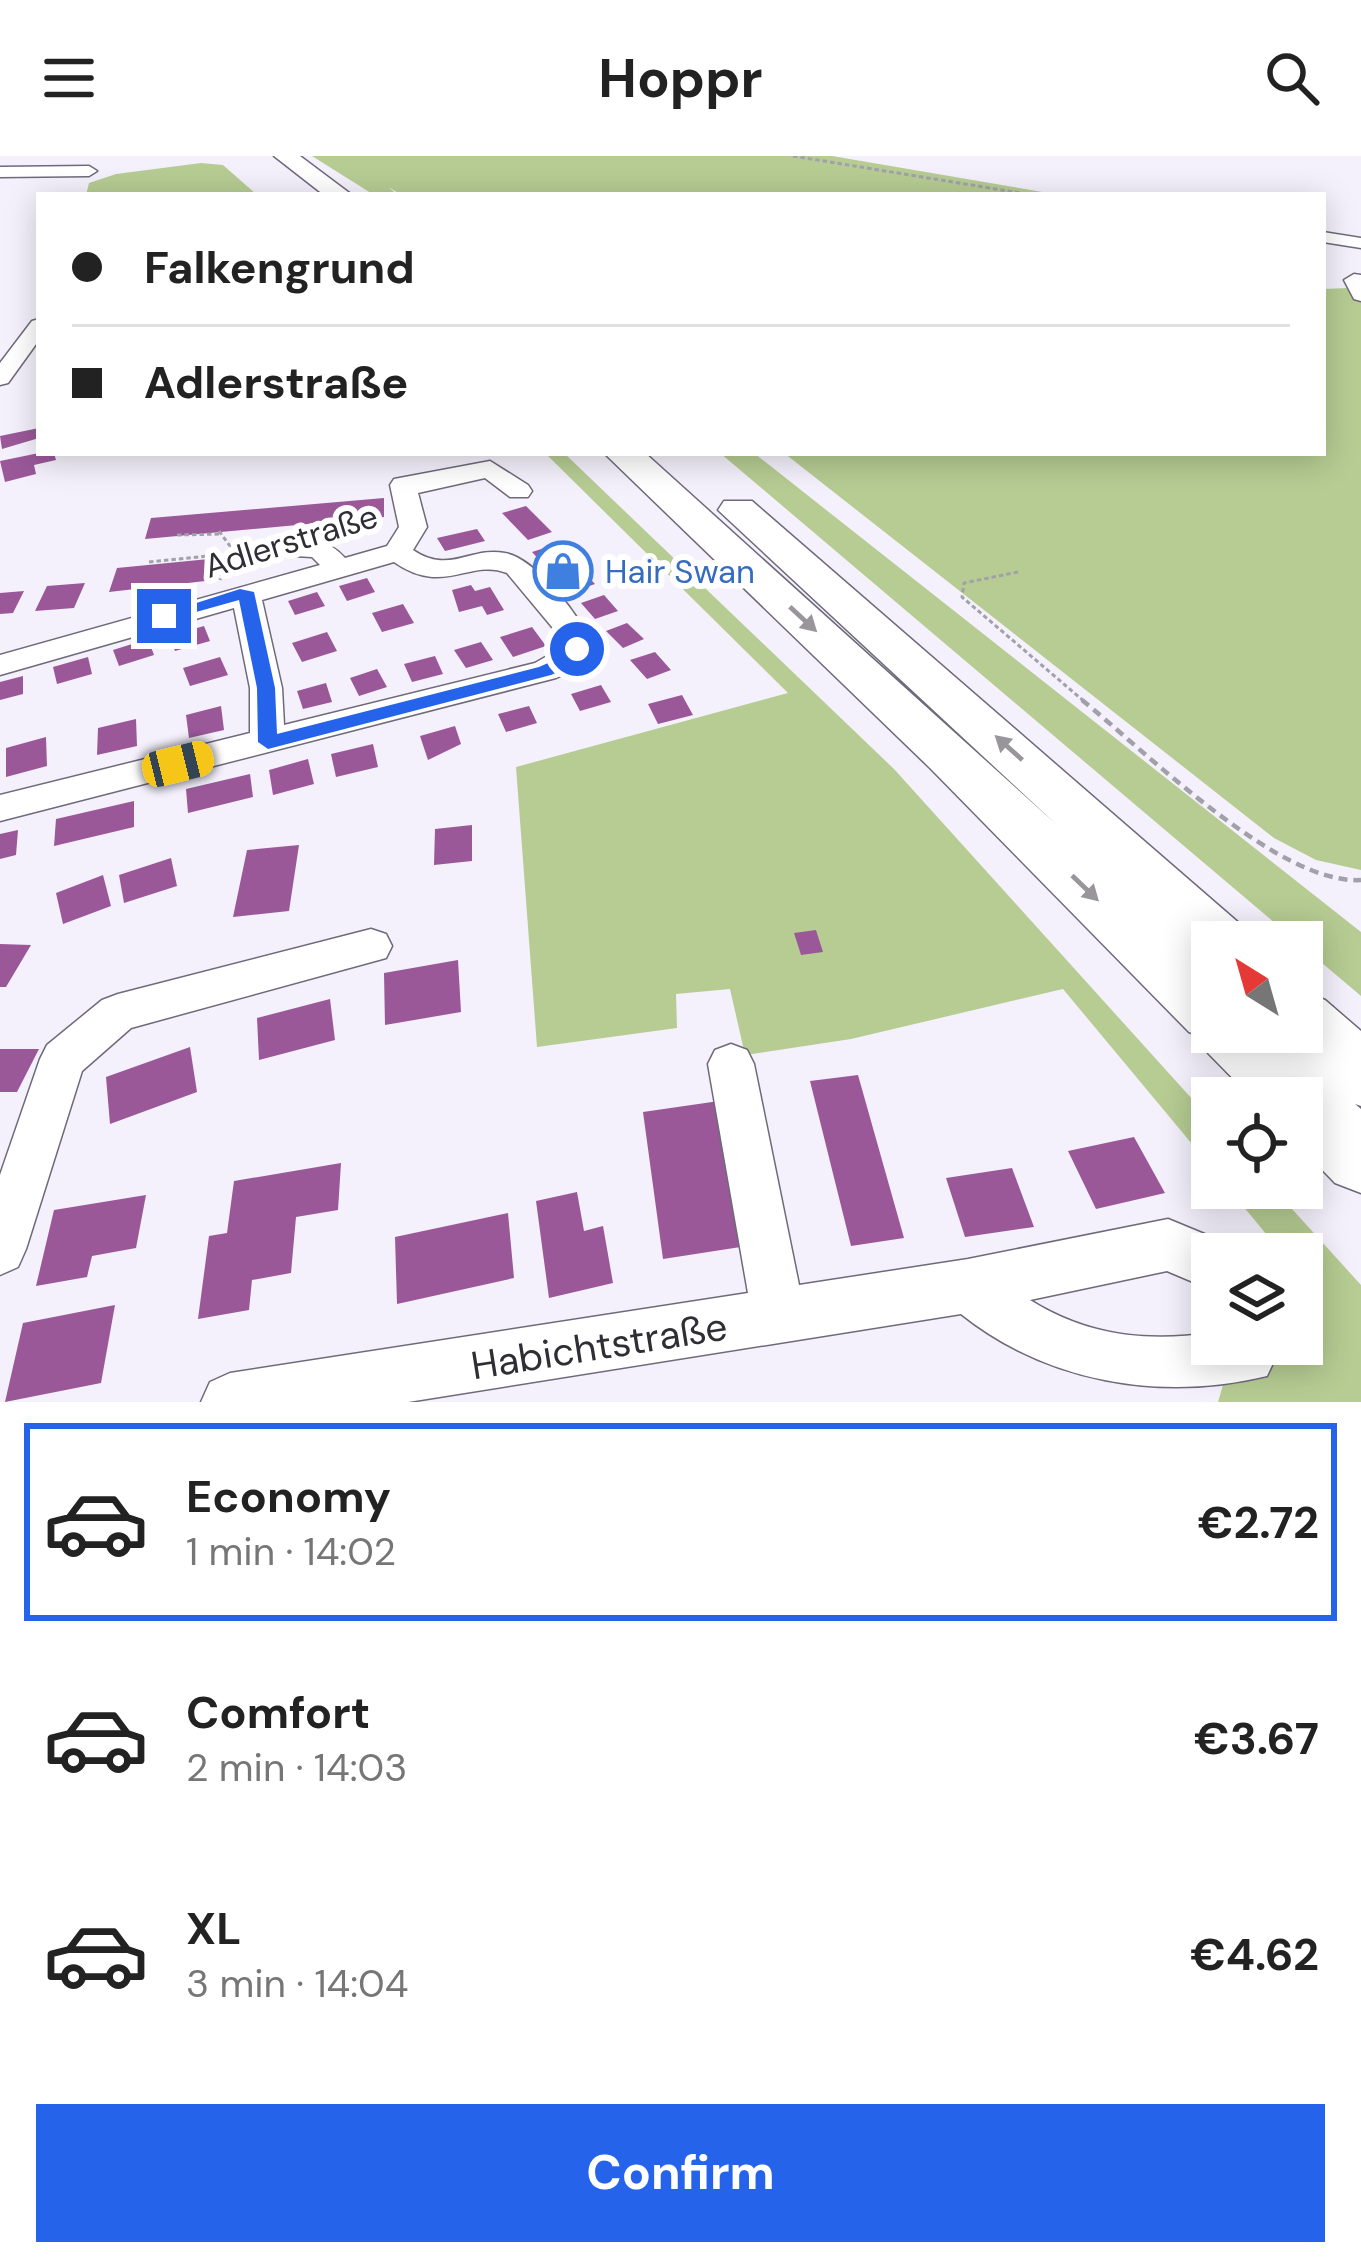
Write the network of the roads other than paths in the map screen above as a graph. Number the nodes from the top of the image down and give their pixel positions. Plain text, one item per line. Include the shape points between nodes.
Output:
1 (285, 156) edge
2 (260, 161) dead end
3 (92, 163) edge
4 (0, 172) edge
5 (81, 192) edge
6 (303, 192) edge
7 (336, 192) edge
8 (1326, 237) edge
9 (1361, 243) edge
10 (36, 329) edge
11 (0, 378) edge
12 (626, 456) edge
13 (674, 456) edge
14 (519, 491) dead end
15 (384, 546) junction
16 (285, 549) dead end
17 (329, 558) junction
18 (246, 592) junction
19 (0, 664) edge
20 (268, 742) junction
21 (0, 808) edge
22 (1195, 921) edge
23 (370, 946) dead end
24 (1191, 991) edge
25 (1323, 1040) edge
26 (1254, 1053) edge
27 (731, 1064) dead end
28 (1361, 1075) edge
29 (1278, 1077) edge
30 (1323, 1121) edge
31 (1361, 1158) edge
32 (0, 1249) edge
33 (1191, 1255) edge
34 (968, 1286) junction
35 (779, 1318) junction
36 (1191, 1364) edge
37 (230, 1402) edge

1 - 7 highway
2 - 6 highway
3 - 4 street
3 - 5 street
8 - 9 street
10 - 11 street
12 -> 24 highway
22 -> 13 highway
14 - 15 street, Adlerstraße via 490,470 404,486 413,527
15 - 17 street, Adlerstraße
15 - 20 street via 440,571 500,560 517,567 572,631 577,649 545,671
16 - 17 street
17 - 18 street, Adlerstraße via 295,580
18 - 19 street, Adlerstraße
18 - 20 street
20 - 21 street
23 - 32 street via 118,1013 62,1059
25 - 28 highway
26 - 29 highway
27 - 35 street
30 - 31 highway
33 - 34 street, Habichtstraße via 1168,1245
34 - 35 street, Habichtstraße
34 - 36 street via 1014,1324 1096,1363
35 - 37 street, Habichtstraße

